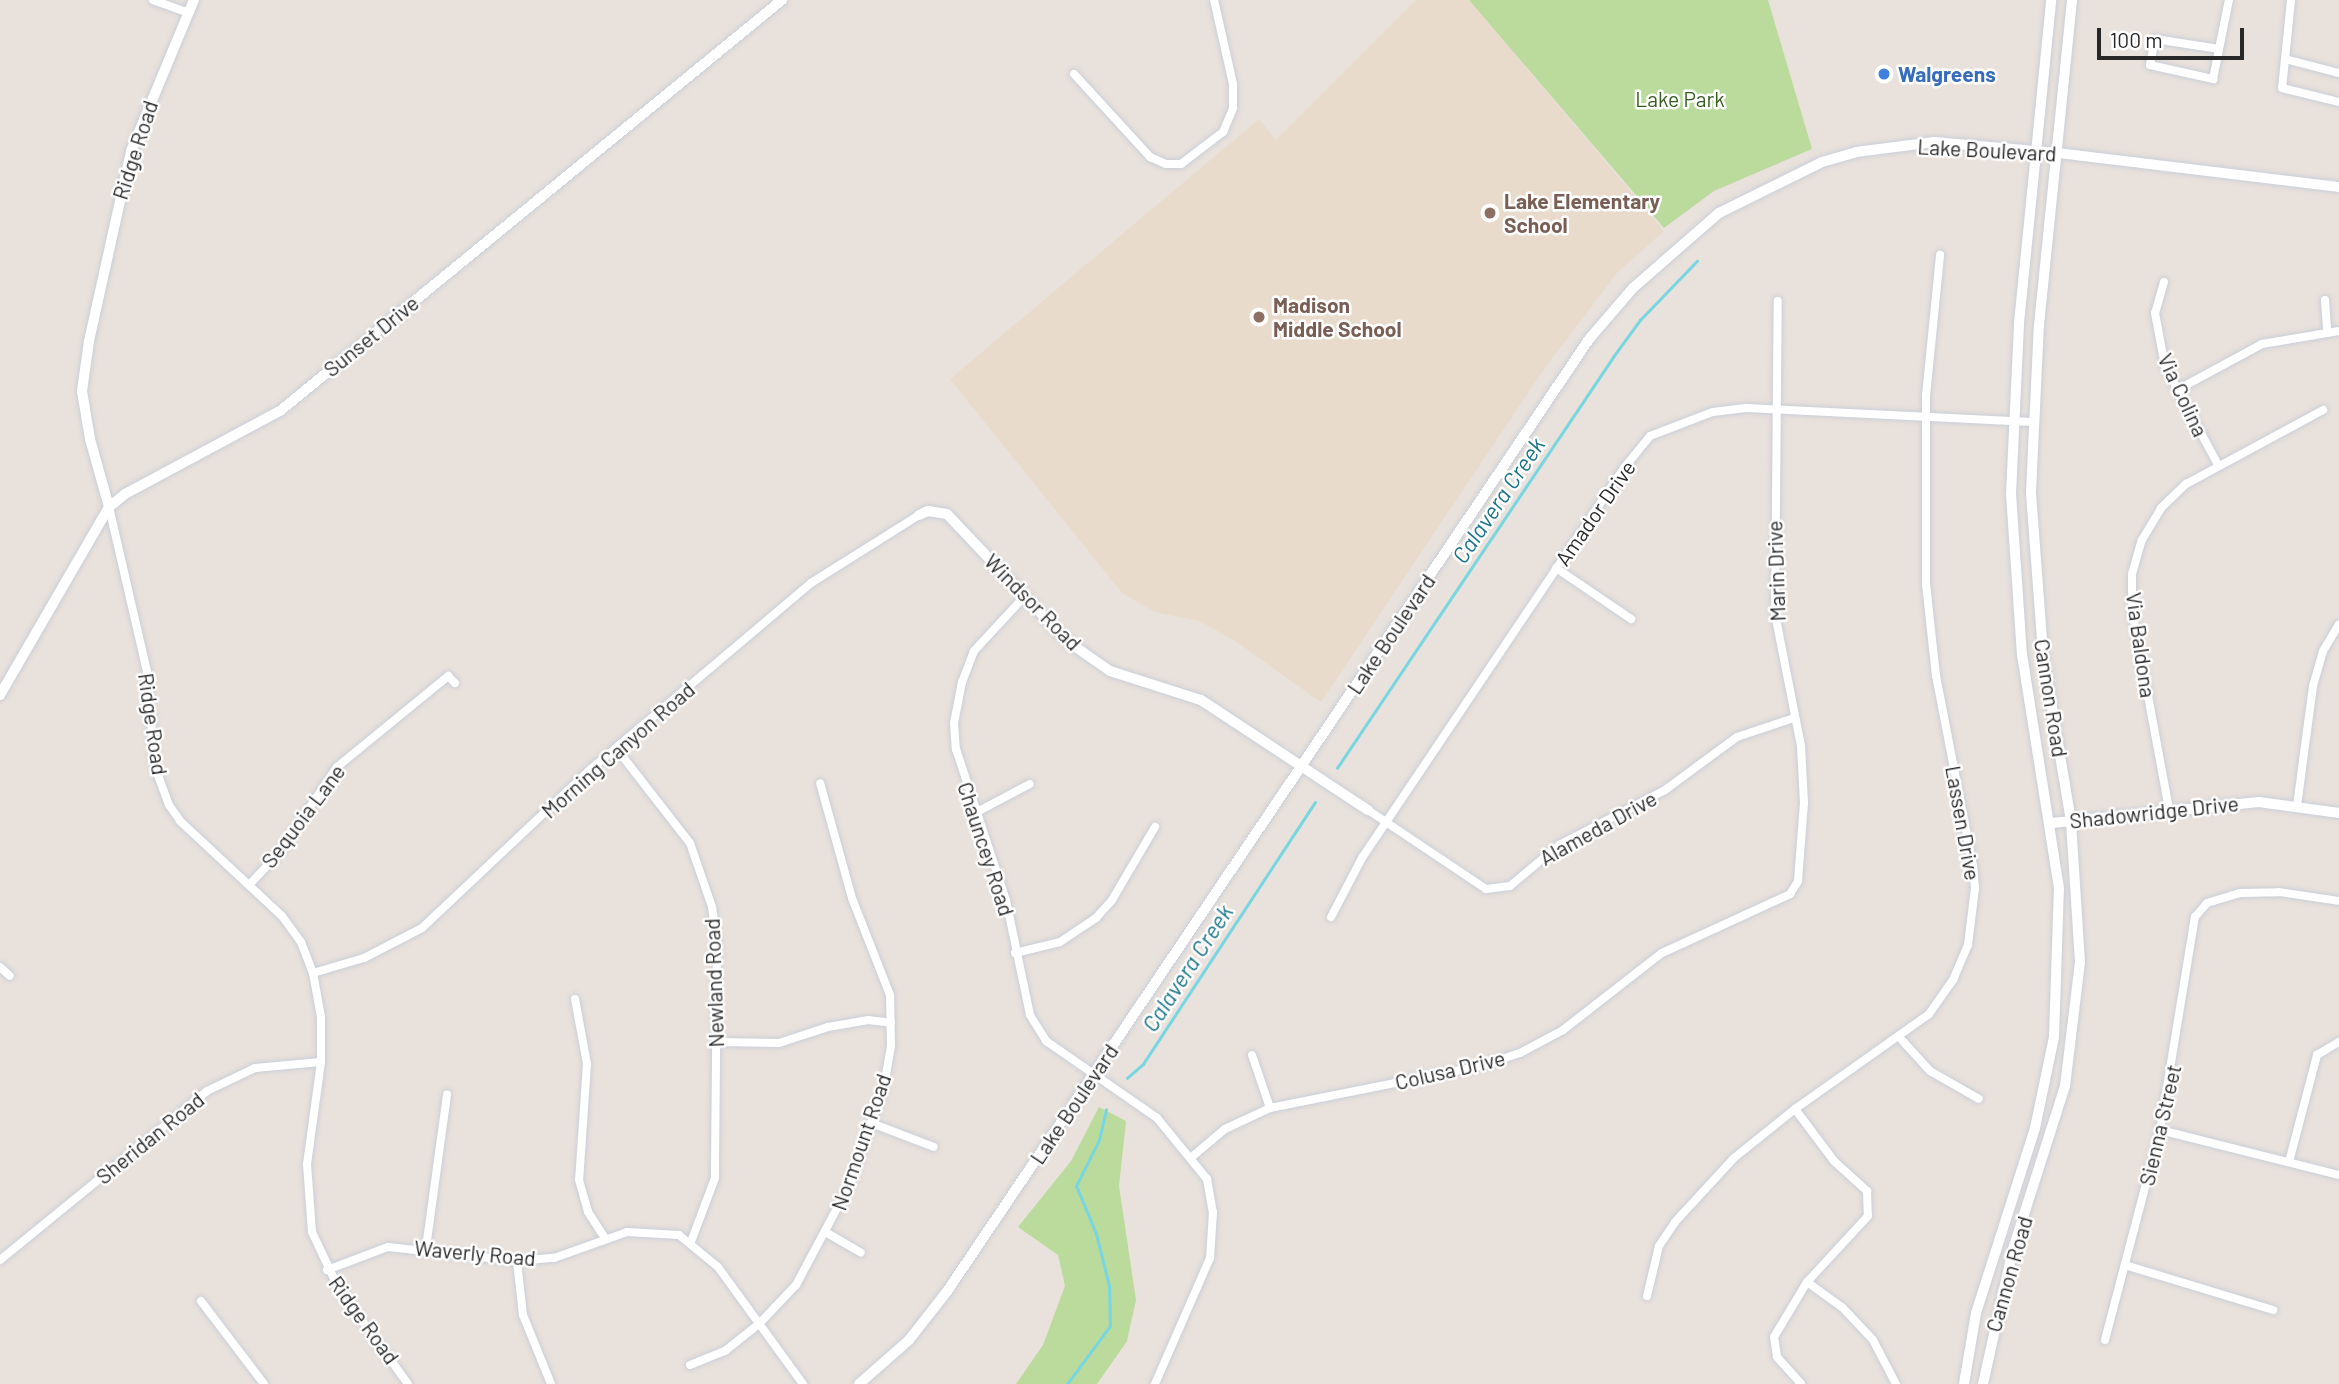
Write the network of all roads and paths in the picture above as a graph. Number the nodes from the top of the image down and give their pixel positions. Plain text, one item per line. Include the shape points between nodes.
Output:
1 (153, 0) edge
2 (194, 0) edge
3 (782, 0) edge
4 (1213, 0) edge
5 (2051, 0) edge
6 (2072, 0) edge
7 (2229, 0) edge
8 (2291, 0) edge
9 (188, 13) junction
10 (2219, 49) junction
11 (2286, 59) junction
12 (2339, 73) edge
13 (1074, 74) dead end
14 (2339, 102) edge
15 (2037, 152) junction
16 (2058, 153) junction
17 (2339, 187) edge
18 (1940, 255) dead end
19 (2164, 282) dead end
20 (2325, 300) dead end
21 (1778, 301) dead end
22 (2327, 331) junction
23 (2339, 331) edge
24 (2177, 390) junction
25 (1776, 410) junction
26 (2323, 410) dead end
27 (1926, 418) junction
28 (2013, 421) junction
29 (2033, 422) junction
30 (2218, 465) junction
31 (109, 507) junction
32 (919, 515) joint
33 (1556, 568) junction
34 (1024, 597) junction
35 (1631, 619) dead end
36 (2339, 624) edge
37 (455, 683) dead end
38 (0, 695) edge
39 (1794, 718) junction
40 (616, 748) junction
41 (1302, 765) junction
42 (820, 783) dead end
43 (1030, 784) dead end
44 (2297, 806) junction
45 (2169, 809) junction
46 (1368, 810) joint
47 (975, 813) junction
48 (2339, 813) edge
49 (2071, 821) junction
50 (1385, 822) junction
51 (2052, 823) junction
52 (1155, 827) dead end
53 (1798, 881) joint
54 (249, 885) junction
55 (2339, 901) edge
56 (1331, 917) dead end
57 (1015, 953) junction
58 (0, 967) edge
59 (313, 973) junction
60 (10, 976) dead end
61 (575, 999) dead end
62 (891, 1023) junction
63 (1900, 1038) junction
64 (717, 1042) junction
65 (2339, 1042) edge
66 (1252, 1055) dead end
67 (321, 1062) junction
68 (1093, 1076) junction
69 (447, 1094) dead end
70 (1979, 1099) dead end
71 (1270, 1108) junction
72 (1795, 1109) junction
73 (871, 1123) junction
74 (2161, 1130) junction
75 (934, 1147) dead end
76 (1193, 1156) junction
77 (2289, 1162) junction
78 (2339, 1175) edge
79 (827, 1233) junction
80 (605, 1238) junction
81 (691, 1242) junction
82 (426, 1248) junction
83 (861, 1253) dead end
84 (0, 1260) edge
85 (517, 1261) junction
86 (2125, 1265) junction
87 (327, 1270) junction
88 (1807, 1282) junction
89 (1647, 1296) dead end
90 (201, 1301) dead end
91 (2273, 1310) dead end
92 (759, 1324) junction
93 (2105, 1340) dead end
94 (690, 1364) dead end
95 (264, 1384) edge
96 (408, 1384) edge
97 (551, 1384) edge
98 (803, 1384) edge
99 (859, 1384) edge
100 (1155, 1384) edge
101 (1801, 1384) edge
102 (1896, 1384) edge
103 (1964, 1384) edge
104 (1983, 1384) edge

1 - 9 street
2 - 9 street, Ridge Road
3 - 31 main road, Sunset Drive via 280,411 125,494
4 - 13 street via 1233,84 1233,108 1223,132 1181,164 1150,157
5 - 15 main road, Cannon Road
6 - 16 main road, Cannon Road
7 - 10 street
8 - 11 street
9 - 31 street, Ridge Road via 131,151 89,341 82,391
10 - 10 street via 2213,79 2150,65 2155,39
11 - 12 street
11 - 14 street via 2282,88
15 - 16 main road, Lake Boulevard
15 - 28 main road, Cannon Road
15 - 41 main road, Lake Boulevard via 1934,142 1827,160 1744,197 1661,261 1591,338
16 - 17 street, Lake Boulevard
16 - 29 main road, Cannon Road
18 - 27 street, Lassen Drive
19 - 24 street, Via Colina via 2155,313 2165,366
20 - 22 street
21 - 25 street, Marin Drive
22 - 23 street
22 - 24 street via 2262,344
24 - 30 street, Via Colina
25 - 27 street, Amador Drive
25 - 33 street, Amador Drive via 1713,412 1650,436
25 - 39 street, Marin Drive via 1775,614
26 - 30 street, Via Baldona
27 - 28 street, Amador Drive
27 - 63 street, Lassen Drive via 1926,584 1937,676 1975,888 1972,928 1953,980 1929,1014
28 - 29 street, Amador Drive
28 - 51 main road, Cannon Road via 2011,543 2021,643
29 - 49 main road, Cannon Road via 2032,542 2037,597
30 - 45 street, Via Baldona via 2186,484 2161,509 2142,540 2132,574 2132,609
31 - 38 main road, Sunset Drive
31 - 54 street, Ridge Road via 147,672 155,767 180,821
32 - 34 street, Windsor Road via 928,511 947,514
32 - 40 street, Morning Canyon Road via 811,583
33 - 35 street
33 - 50 street, Amador Drive
34 - 41 street, Windsor Road via 1067,641 1110,671 1201,700
34 - 47 street, Chauncey Road via 985,636 962,682 954,723 956,750
36 - 44 street via 2323,651 2313,685
37 - 54 street, Sequoia Lane via 448,676 337,767 279,852
39 - 50 street, Alameda Drive via 1737,737 1665,790 1559,845 1510,886 1486,889
39 - 53 street, Marin Drive via 1804,803
40 - 59 street, Morning Canyon Road via 422,928 364,958
40 - 64 street, Newland Road via 680,826 703,872 717,943
41 - 46 street, Alameda Drive
41 - 68 main road, Lake Boulevard
42 - 62 street, Normount Road via 852,898 880,959 890,995
43 - 47 street
44 - 45 street, Shadowridge Drive via 2259,802
44 - 48 street, Shadowridge Drive
45 - 49 street, Shadowridge Drive
46 - 50 street, Alameda Drive
47 - 57 street, Chauncey Road via 1006,900
49 - 51 street, Shadowridge Drive
49 - 104 main road, Cannon Road via 2080,962 2073,1040 2053,1133 1998,1306
50 - 56 street, Amador Drive
51 - 103 main road, Cannon Road via 2059,888 2054,1037 2035,1128 1976,1313
52 - 57 street via 1112,900 1096,918 1060,942
53 - 71 street, Colusa Drive via 1790,894 1662,953 1563,1030 1520,1053 1481,1066
54 - 59 street, Ridge Road via 301,942
55 - 74 street, Sienna Street via 2279,892 2240,893 2201,908 2194,917
57 - 68 street, Chauncey Road via 1025,1001 1046,1041
58 - 60 street
59 - 67 street, Ridge Road via 321,1017
61 - 80 street via 587,1064 579,1180 588,1212
62 - 64 street via 868,1020 828,1027 779,1043
62 - 73 street, Normount Road via 884,1086
63 - 70 street via 1930,1071
63 - 72 street, Lassen Drive
64 - 81 street, Newland Road via 715,1178 700,1228
65 - 77 street via 2318,1055
66 - 71 street
67 - 84 street, Sheridan Road via 255,1068 206,1091
67 - 87 street, Ridge Road via 307,1190 312,1232
68 - 76 street, Chauncey Road via 1143,1108
68 - 99 main road, Lake Boulevard via 948,1290 909,1340
69 - 82 street
71 - 76 street, Colusa Drive via 1225,1129
72 - 88 street via 1834,1161 1867,1191 1868,1216
72 - 89 street, Lassen Drive via 1734,1158 1675,1222 1659,1246
73 - 75 street
73 - 79 street, Normount Road
74 - 77 street
74 - 86 street, Sienna Street
76 - 100 street, Chauncey Road via 1207,1179 1213,1212 1210,1258
77 - 78 street
79 - 83 street
79 - 92 street, Normount Road via 796,1284
80 - 81 street, Waverly Road via 648,1230 679,1235
80 - 85 street, Waverly Road via 554,1258
81 - 92 street, Waverly Road via 718,1267
82 - 85 street, Waverly Road
82 - 87 street, Waverly Road via 388,1247
85 - 97 street via 523,1315
86 - 91 street
86 - 93 street, Sienna Street
87 - 96 street, Ridge Road
88 - 101 street via 1774,1337 1777,1357
88 - 102 street via 1843,1308 1873,1340
90 - 95 street
92 - 94 street, Normount Road via 725,1352
92 - 98 street, Waverly Road

